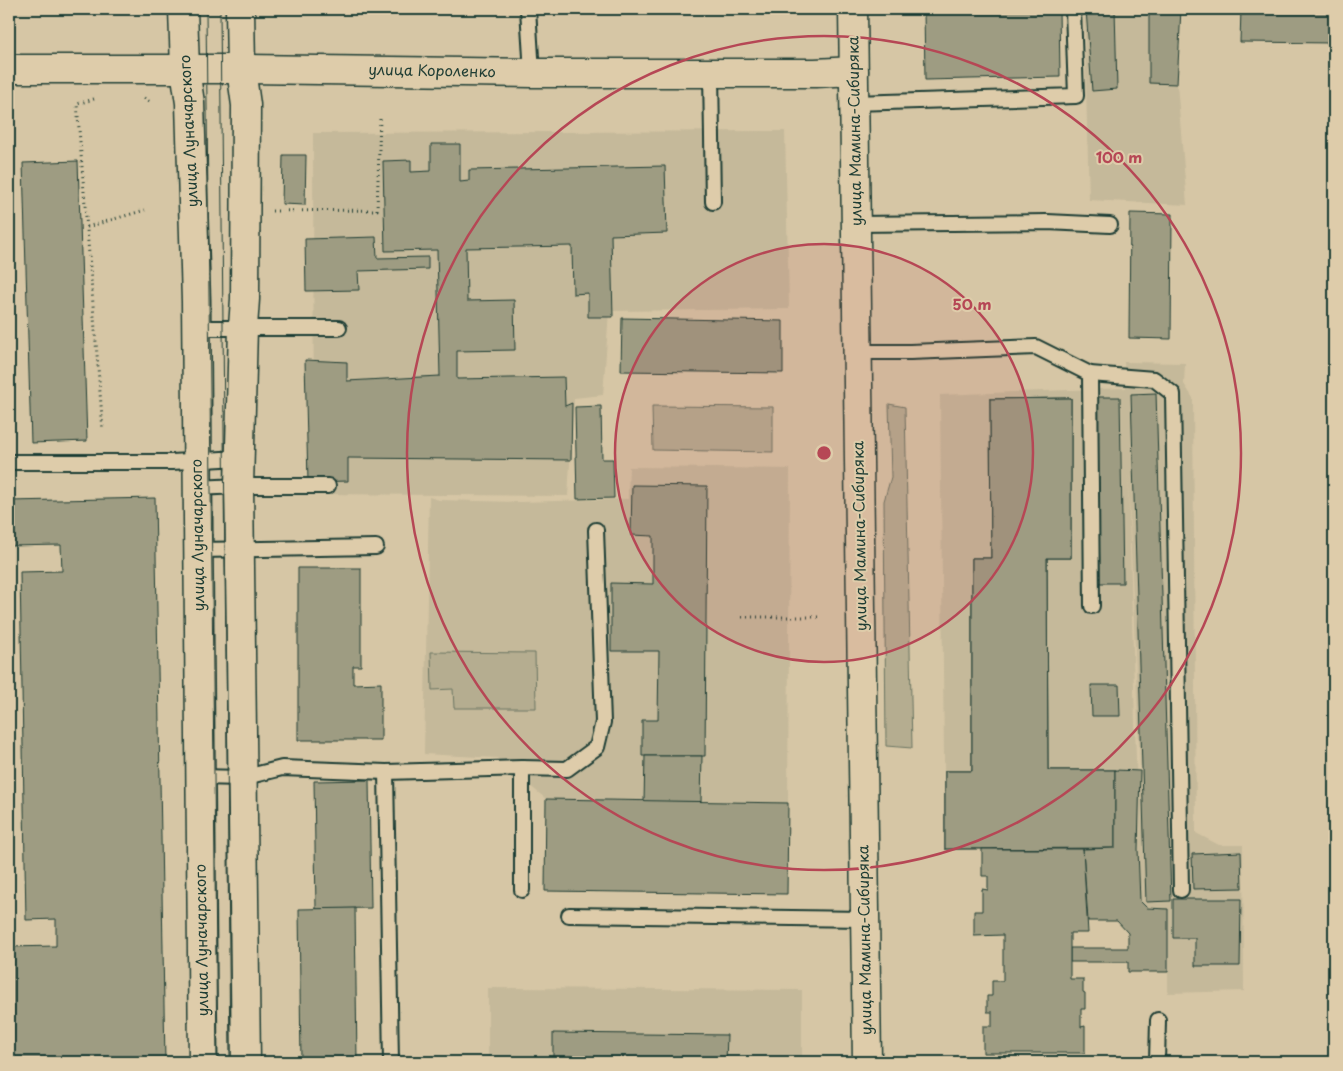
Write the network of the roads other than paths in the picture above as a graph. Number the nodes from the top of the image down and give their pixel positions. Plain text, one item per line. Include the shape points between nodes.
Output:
1 (184, 9) edge
2 (240, 9) edge
3 (528, 9) edge
4 (853, 9) edge
5 (1073, 9) edge
6 (9, 68) edge
7 (242, 68) junction
8 (185, 69) junction
9 (854, 71) junction
10 (532, 72) junction
11 (711, 72) junction
12 (854, 103) junction
13 (713, 202) dead end
14 (856, 224) junction
15 (1110, 224) dead end
16 (243, 327) junction
17 (196, 328) junction
18 (339, 328) dead end
19 (857, 352) junction
20 (1090, 374) junction
21 (239, 458) junction
22 (197, 461) junction
23 (9, 462) edge
24 (239, 486) junction
25 (328, 486) dead end
26 (198, 488) junction
27 (596, 530) dead end
28 (376, 547) dead end
29 (239, 548) junction
30 (198, 550) junction
31 (1092, 606) dead end
32 (522, 768) junction
33 (386, 772) junction
34 (200, 778) junction
35 (242, 778) junction
36 (522, 890) dead end
37 (1181, 890) dead end
38 (569, 915) dead end
39 (865, 919) junction
40 (1158, 1020) dead end
41 (203, 1062) edge
42 (246, 1062) edge
43 (391, 1062) edge
44 (867, 1062) edge
45 (1157, 1062) edge

1 - 8 street, улица Луначарского
2 - 7 street
3 - 10 lane
4 - 9 street, улица Мамина-Сибиряка
5 - 12 lane via 1076,96
6 - 8 street, улица Короленко
7 - 8 street, улица Короленко
7 - 10 street, улица Короленко
7 - 16 street via 246,105
8 - 17 street, улица Луначарского via 190,103
9 - 11 street, улица Короленко
9 - 12 street, улица Мамина-Сибиряка
10 - 11 street, улица Короленко
11 - 13 lane
12 - 14 street, улица Мамина-Сибиряка
14 - 15 lane
14 - 19 street, улица Мамина-Сибиряка
16 - 17 lane
16 - 18 lane
16 - 21 street
17 - 22 street, улица Луначарского
19 - 20 lane via 1036,347
19 - 39 street, улица Мамина-Сибиряка
20 - 31 lane
20 - 37 lane via 1154,379 1173,394
21 - 22 lane
21 - 24 street
22 - 23 lane
22 - 26 street, улица Луначарского
24 - 25 lane
24 - 26 lane
24 - 29 street
26 - 30 street, улица Луначарского
27 - 32 lane via 603,722 598,747 567,768
28 - 29 lane
29 - 30 lane
29 - 35 street
30 - 34 street, улица Луначарского
32 - 33 lane
32 - 36 lane
33 - 35 lane via 282,768
33 - 43 lane
34 - 35 lane
34 - 41 street, улица Луначарского
35 - 42 street
38 - 39 lane
39 - 44 street, улица Мамина-Сибиряка
40 - 45 lane

